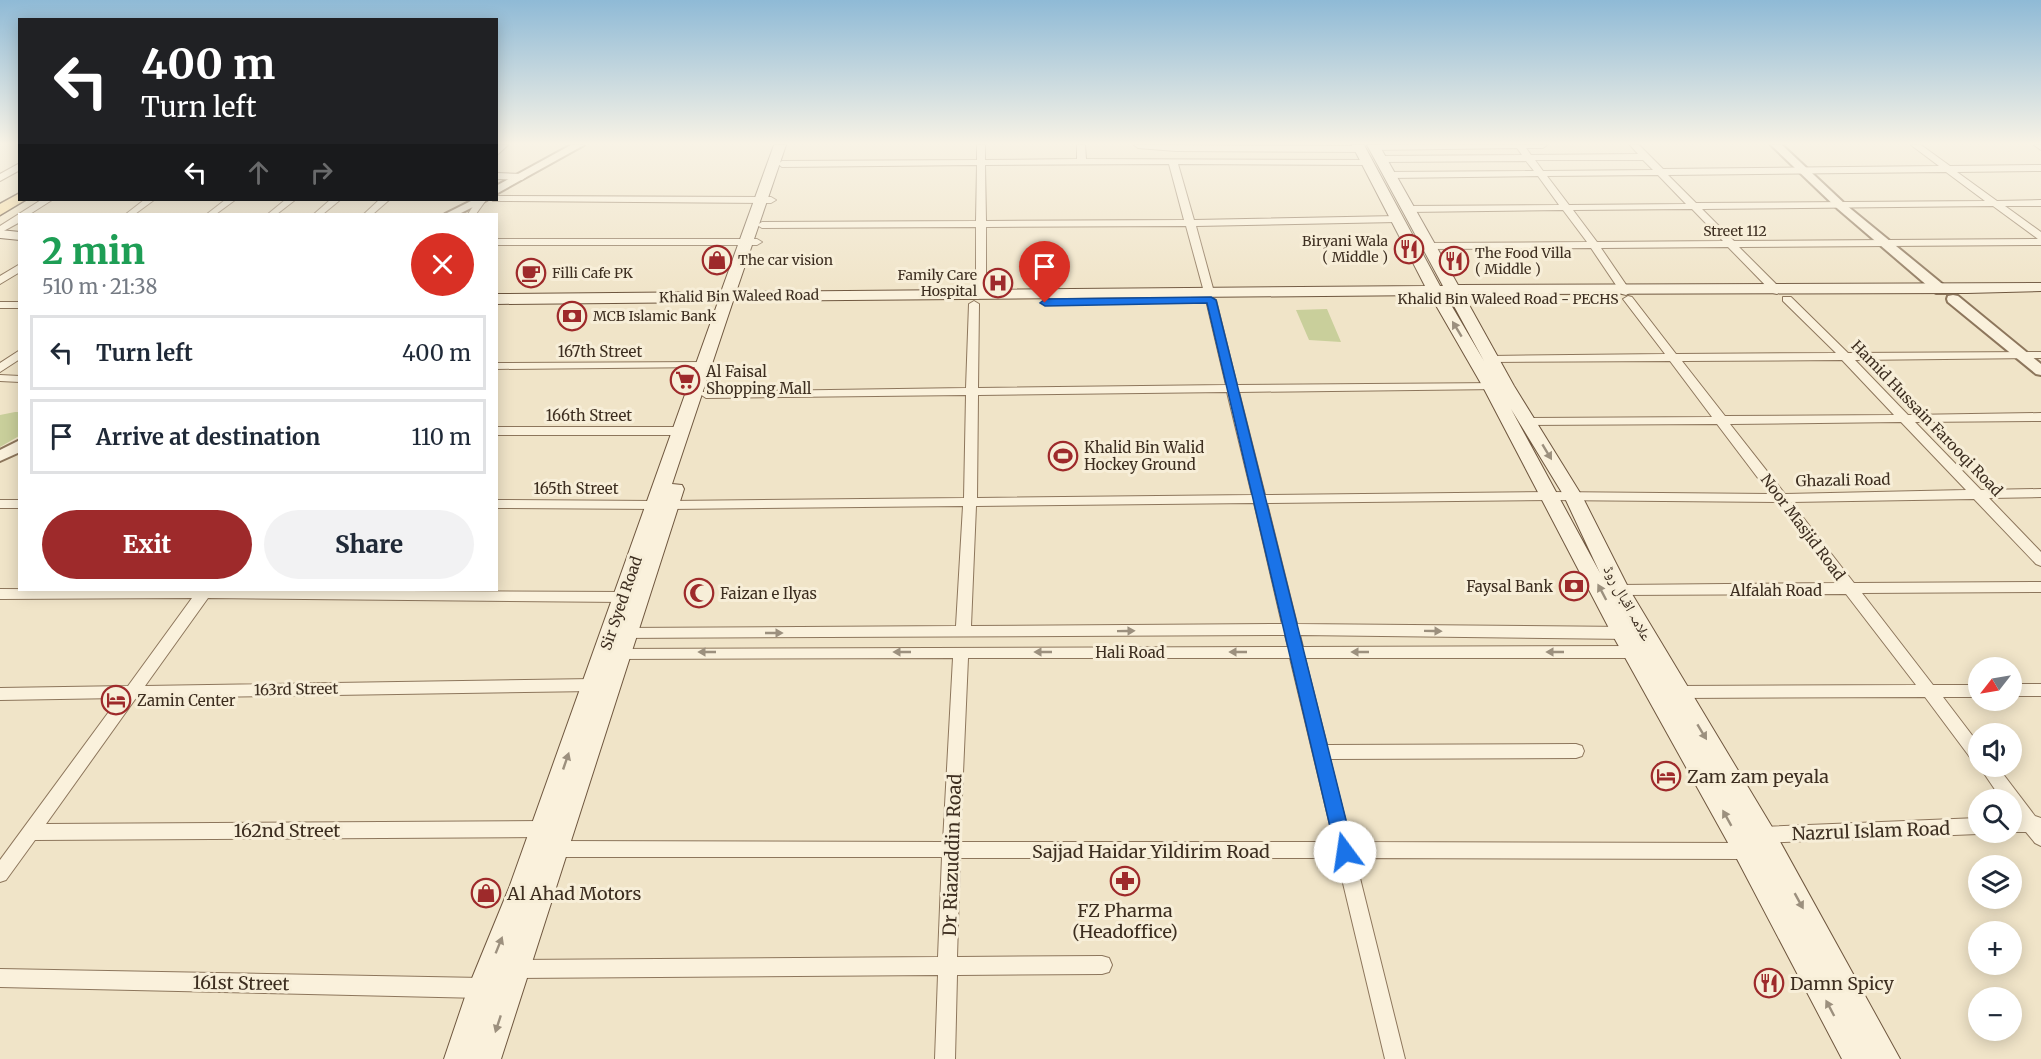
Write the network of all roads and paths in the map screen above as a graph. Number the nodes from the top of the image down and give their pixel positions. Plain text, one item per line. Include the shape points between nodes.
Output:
1 (768, 194) edge
2 (980, 194) edge
3 (1182, 194) edge
4 (1393, 194) edge
5 (1555, 194) edge
6 (1681, 194) edge
7 (1829, 194) edge
8 (1983, 194) edge
9 (18, 199) edge
10 (498, 199) edge
11 (766, 200) junction
12 (45, 201) edge
13 (148, 201) edge
14 (229, 201) edge
15 (289, 201) edge
16 (334, 201) edge
17 (383, 201) edge
18 (479, 201) edge
19 (1995, 203) junction
20 (2041, 203) edge
21 (1693, 207) junction
22 (1842, 207) junction
23 (1565, 208) junction
24 (0, 211) edge
25 (26, 213) edge
26 (130, 213) edge
27 (212, 213) edge
28 (273, 213) edge
29 (319, 213) edge
30 (369, 213) edge
31 (454, 213) edge
32 (1403, 214) junction
33 (18, 218) edge
34 (980, 223) junction
35 (1189, 223) junction
36 (762, 225) junction
37 (0, 232) edge
38 (18, 236) edge
39 (2041, 239) edge
40 (0, 242) edge
41 (498, 242) edge
42 (752, 242) junction
43 (18, 243) edge
44 (1886, 244) junction
45 (1730, 245) junction
46 (1429, 246) junction
47 (1595, 246) junction
48 (17, 271) edge
49 (0, 281) edge
50 (2041, 287) edge
51 (1446, 294) junction
52 (1947, 294) junction
53 (1627, 295) junction
54 (1782, 295) junction
55 (1210, 296) junction
56 (2041, 297) edge
57 (978, 298) junction
58 (498, 299) edge
59 (704, 300) junction
60 (737, 300) junction
61 (18, 304) edge
62 (0, 305) edge
63 (498, 306) edge
64 (18, 355) edge
65 (2022, 355) junction
66 (2041, 355) edge
67 (1845, 356) junction
68 (1674, 358) junction
69 (1491, 359) junction
70 (498, 366) edge
71 (0, 369) edge
72 (2041, 371) edge
73 (0, 378) edge
74 (18, 379) edge
75 (705, 379) junction
76 (1499, 386) junction
77 (1233, 389) junction
78 (972, 391) junction
79 (2041, 417) edge
80 (1905, 419) junction
81 (1722, 420) junction
82 (1529, 422) junction
83 (498, 431) edge
84 (681, 431) junction
85 (18, 447) edge
86 (0, 456) edge
87 (671, 481) junction
88 (2041, 493) edge
89 (1977, 494) junction
90 (1551, 496) junction
91 (1573, 496) junction
92 (1780, 498) junction
93 (1260, 499) junction
94 (970, 501) junction
95 (0, 504) edge
96 (18, 504) edge
97 (498, 504) edge
98 (663, 505) junction
99 (2041, 561) edge
100 (2041, 587) edge
101 (1851, 589) junction
102 (1619, 590) junction
103 (205, 591) edge
104 (0, 594) edge
105 (623, 597) junction
106 (1291, 629) junction
107 (958, 632) junction
108 (980, 632) junction
109 (1645, 633) junction
110 (1623, 634) junction
111 (615, 644) junction
112 (964, 652) junction
113 (1296, 652) junction
114 (1635, 652) junction
115 (1656, 652) junction
116 (593, 685) junction
117 (2022, 690) edge
118 (2041, 690) edge
119 (1930, 691) junction
120 (1968, 691) edge
121 (132, 692) junction
122 (1678, 692) junction
123 (0, 694) edge
124 (1968, 742) edge
125 (1576, 751) dead end
126 (1321, 752) junction
127 (1996, 777) edge
128 (1968, 826) edge
129 (2022, 827) edge
130 (2038, 829) edge
131 (31, 832) junction
132 (1763, 835) junction
133 (549, 839) junction
134 (951, 850) junction
135 (1746, 851) junction
136 (1345, 852) junction
137 (0, 874) edge
138 (532, 888) junction
139 (1102, 965) dead end
140 (948, 966) junction
141 (516, 969) junction
142 (0, 978) edge
143 (482, 988) junction
144 (459, 1059) edge
145 (486, 1059) edge
146 (945, 1059) edge
147 (1395, 1059) edge
148 (1858, 1059) edge
149 (1885, 1059) edge

1 - 11 main road, Sir Syed Road
2 - 34 street
3 - 35 street
4 - 32 main road, علامہ اقبال روڈ
5 - 23 street, Noor Masjid Road
6 - 21 street, Hamid Hussain Farooqi Road
7 - 22 street
8 - 19 street
9 - 24 main road
10 - 11 street
11 - 36 main road, Sir Syed Road
11 - 42 main road, Sir Syed Road
12 - 25 street
13 - 26 street
14 - 27 street
15 - 28 street
16 - 29 street
17 - 30 street
18 - 31 street
19 - 20 street
19 - 22 street
19 - 39 street
21 - 22 street
21 - 23 street
21 - 45 street, Hamid Hussain Farooqi Road
22 - 44 street
23 - 32 street
23 - 47 street, Noor Masjid Road
32 - 35 street
32 - 46 main road, علامہ اقبال روڈ
32 - 51 main road, علامہ اقبال روڈ
33 - 37 street
34 - 35 street
34 - 36 street
34 - 57 street
35 - 55 street
36 - 42 main road, Sir Syed Road
37 - 38 main road
39 - 44 street, Street 112
40 - 43 main road
41 - 42 street
42 - 60 main road, Sir Syed Road
44 - 45 street, Street 112
44 - 52 street
45 - 47 street, Street 112
45 - 54 street, Hamid Hussain Farooqi Road
46 - 47 street, Street 112
46 - 51 main road, علامہ اقبال روڈ
47 - 53 street, Noor Masjid Road
48 - 49 street
50 - 52 main road, Khalid Bin Waleed Road - PECHS
51 - 53 main road, Khalid Bin Waleed Road - PECHS
51 - 55 main road, Khalid Bin Waleed Road - PECHS
51 - 69 main road, علامہ اقبال روڈ
76 -> 51 main road, علامہ اقبال روڈ
52 - 54 main road, Khalid Bin Waleed Road - PECHS
52 - 56 main road, Khalid Bin Waleed Road - PECHS
52 - 65 street
53 - 54 main road, Khalid Bin Waleed Road - PECHS
53 - 68 street, Noor Masjid Road
54 - 67 street, Hamid Hussain Farooqi Road
55 - 57 main road, Khalid Bin Waleed Road - PECHS
55 - 77 street
57 - 60 main road, Khalid Bin Waleed Road
57 - 78 street
58 - 59 main road, Khalid Bin Waleed Road
59 - 60 main road, Khalid Bin Waleed Road
59 - 63 main road, Khalid Bin Waleed Road
60 - 75 main road, Sir Syed Road
61 - 62 street
64 - 71 street
65 - 66 street
65 - 67 street
65 - 72 street
67 - 68 street
67 - 80 street, Hamid Hussain Farooqi Road
68 - 69 street
68 - 81 street, Noor Masjid Road
69 - 76 main road, علامہ اقبال روڈ
70 - 75 street, 167th Street
73 - 74 street
75 - 78 street, 167th Street
75 - 84 main road, Sir Syed Road
75 - 87 main road, Sir Syed Road
76 - 77 street, 167th Street
76 - 82 main road, علامہ اقبال روڈ
76 - 90 main road, علامہ اقبال روڈ
77 - 78 street, 167th Street
77 - 93 street
78 - 94 street
79 - 80 street
80 - 81 street
80 - 89 street, Hamid Hussain Farooqi Road
81 - 82 street
81 - 92 street, Noor Masjid Road
82 -> 91 main road, علامہ اقبال روڈ
83 - 84 street, 166th Street
84 - 87 main road, Sir Syed Road
85 - 86 street
87 - 98 main road, Sir Syed Road
88 - 89 street, Ghazali Road
89 - 92 street, Ghazali Road
89 - 99 street, Hamid Hussain Farooqi Road
90 - 91 street, Ghazali Road
90 - 93 street, Ghazali Road
110 -> 90 main road, علامہ اقبال روڈ
91 - 92 street, Ghazali Road
91 - 102 main road, علامہ اقبال روڈ
92 - 101 street, Noor Masjid Road
93 - 94 street, 165th Street
93 - 106 street
94 - 98 street, 165th Street
94 - 107 street
95 - 96 street
97 - 98 street, 165th Street
98 - 105 main road, Sir Syed Road
98 - 111 main road, Sir Syed Road
100 - 101 street, Alfalah Road
101 - 102 street, Alfalah Road
101 - 119 street, Noor Masjid Road
102 - 109 main road, علامہ اقبال روڈ
103 - 104 street
103 - 105 street
103 - 121 street
105 - 111 main road, Sir Syed Road
108 -> 106 street, Hali Road
106 -> 110 street, Hali Road
106 - 113 street
107 - 108 street, Hali Road
111 -> 107 street, Hali Road
107 - 112 street
108 - 112 street
109 - 110 street, Hali Road
109 - 115 main road, علامہ اقبال روڈ
110 - 114 main road, علامہ اقبال روڈ
112 -> 111 street, Hali Road
111 - 116 main road, Sir Syed Road
111 - 133 main road, Sir Syed Road
113 -> 112 street, Hali Road
112 - 134 street, Dr Riazuddin Road
114 -> 113 street, Hali Road
113 - 126 street
114 - 115 street, Hali Road
135 -> 114 main road, علامہ اقبال روڈ
115 - 122 main road, علامہ اقبال روڈ
116 - 121 street, 163rd Street
133 -> 116 main road, Sir Syed Road
117 - 118 street
119 - 120 street
119 - 122 street
119 - 124 street, Noor Masjid Road
121 - 123 street, 163rd Street
121 - 131 street
122 -> 132 main road, علامہ اقبال روڈ
125 - 126 street
126 - 136 street
127 - 130 street
128 - 132 street, Nazrul Islam Road
129 - 130 street
131 - 133 street, 162nd Street
131 - 137 street
132 -> 149 main road, علامہ اقبال روڈ
133 - 134 street, Sajjad Haidar Yildirim Road
133 - 138 main road, Sir Syed Road
134 - 136 street, Sajjad Haidar Yildirim Road
134 - 140 street, Dr Riazuddin Road
135 - 136 street, Sajjad Haidar Yildirim Road
148 -> 135 main road, علامہ اقبال روڈ
136 - 147 street
138 - 141 main road, Sir Syed Road
143 -> 138 main road, Sir Syed Road
139 - 140 street
140 - 141 street
140 - 146 street, Dr Riazuddin Road
141 -> 145 main road, Sir Syed Road
142 - 143 street, 161st Street
143 - 144 main road, Sir Syed Road

